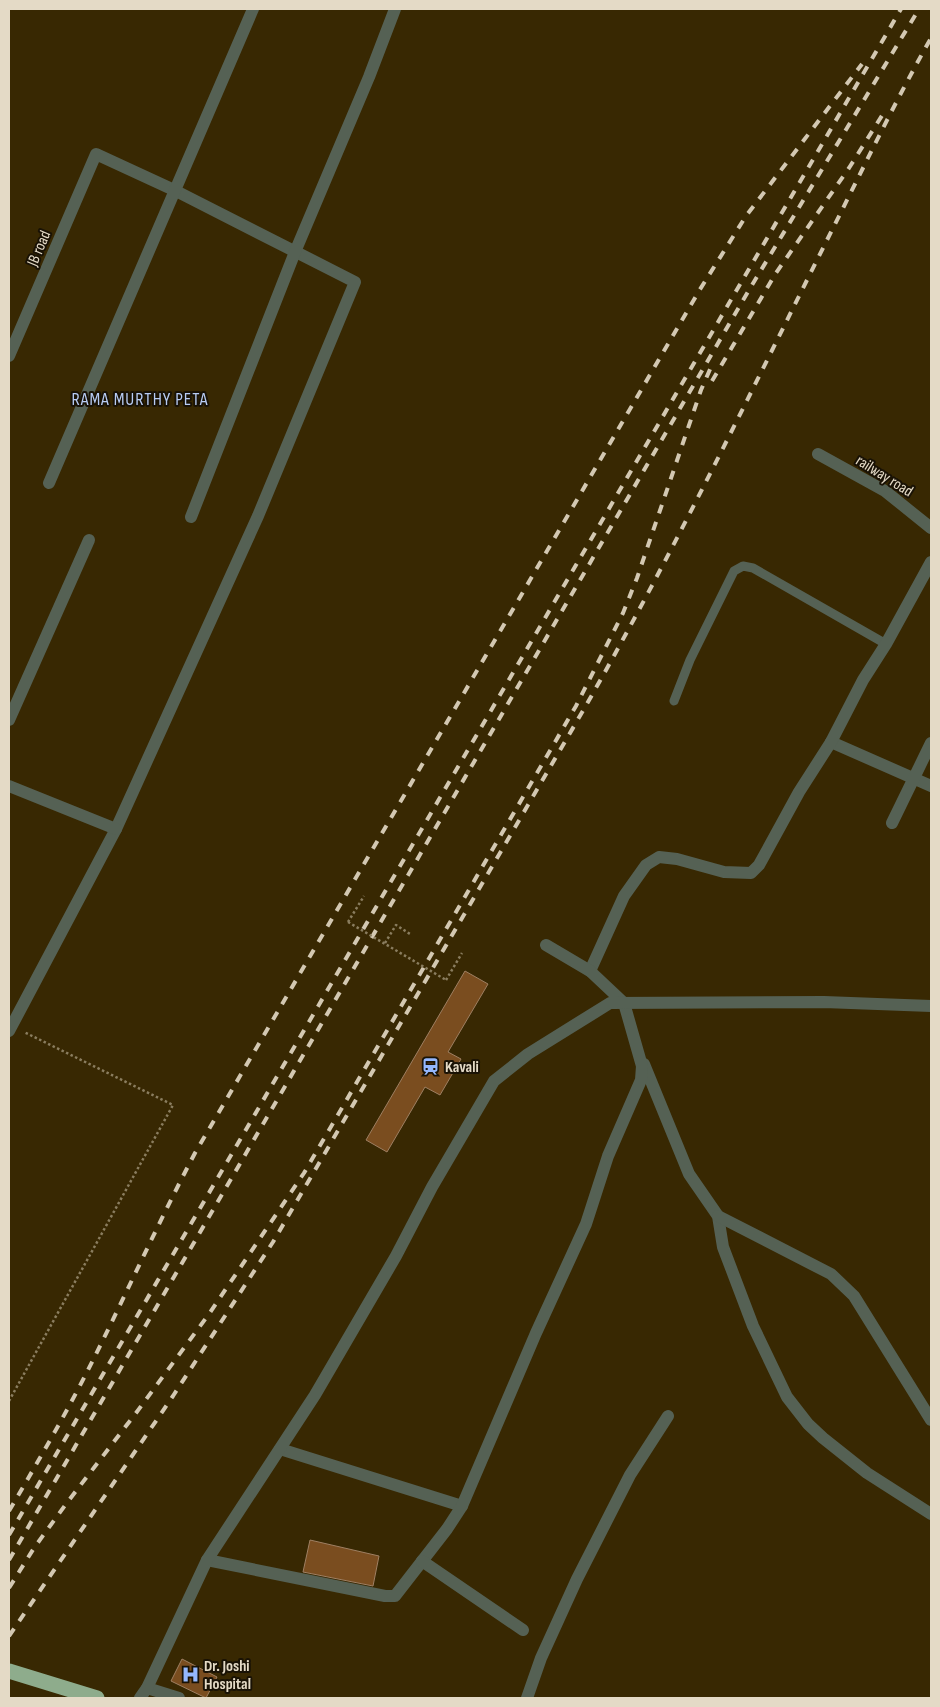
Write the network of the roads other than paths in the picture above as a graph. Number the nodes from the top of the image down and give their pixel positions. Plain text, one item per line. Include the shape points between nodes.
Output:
1 (253, 9) edge
2 (395, 9) edge
3 (174, 190) junction
4 (296, 252) junction
5 (9, 356) edge
6 (818, 454) dead end
7 (49, 483) dead end
8 (191, 518) dead end
9 (931, 528) edge
10 (89, 540) dead end
11 (931, 562) edge
12 (886, 644) junction
13 (674, 701) dead end
14 (9, 720) edge
15 (831, 742) junction
16 (931, 742) edge
17 (914, 777) junction
18 (9, 786) edge
19 (931, 786) edge
20 (892, 823) dead end
21 (116, 829) junction
22 (546, 945) dead end
23 (590, 971) junction
24 (624, 1003) junction
25 (931, 1006) edge
26 (10, 1027) edge
27 (637, 1048) junction
28 (718, 1216) junction
29 (668, 1416) dead end
30 (931, 1420) edge
31 (280, 1449) junction
32 (462, 1506) junction
33 (931, 1514) edge
34 (208, 1560) junction
35 (422, 1561) junction
36 (523, 1630) dead end
37 (9, 1671) edge
38 (143, 1693) edge
39 (98, 1698) edge
40 (179, 1698) edge
41 (527, 1698) edge

1 - 3 street
2 - 4 street
3 - 4 street
3 - 5 street, JB road via 96,154
3 - 7 street
4 - 8 street
4 - 21 street via 355,282 258,516
6 - 9 street, railway road via 885,491
10 - 14 street
11 - 12 street
12 - 13 lane via 753,568 743,566 734,572 690,660
12 - 15 street
15 - 17 street
15 - 23 street via 759,865 751,873 724,872 659,857 646,865 624,896
16 - 17 street
17 - 19 street
17 - 20 street
18 - 21 street
21 - 26 street
22 - 23 street
23 - 24 street
24 - 25 street via 824,1002
24 - 27 street
24 - 31 street via 610,1003 528,1054 494,1081 396,1256
27 - 28 street via 688,1174
27 - 32 street via 642,1066 641,1080 608,1156 586,1224
28 - 30 street via 831,1274 854,1296
28 - 33 street via 723,1247 753,1326 787,1397 823,1438 867,1473
29 - 41 street via 630,1474 582,1570 541,1658
31 - 32 street
31 - 34 street
32 - 35 street
34 - 35 street via 385,1596 395,1596
34 - 38 street
35 - 36 street
37 - 39 highway
38 - 40 street

